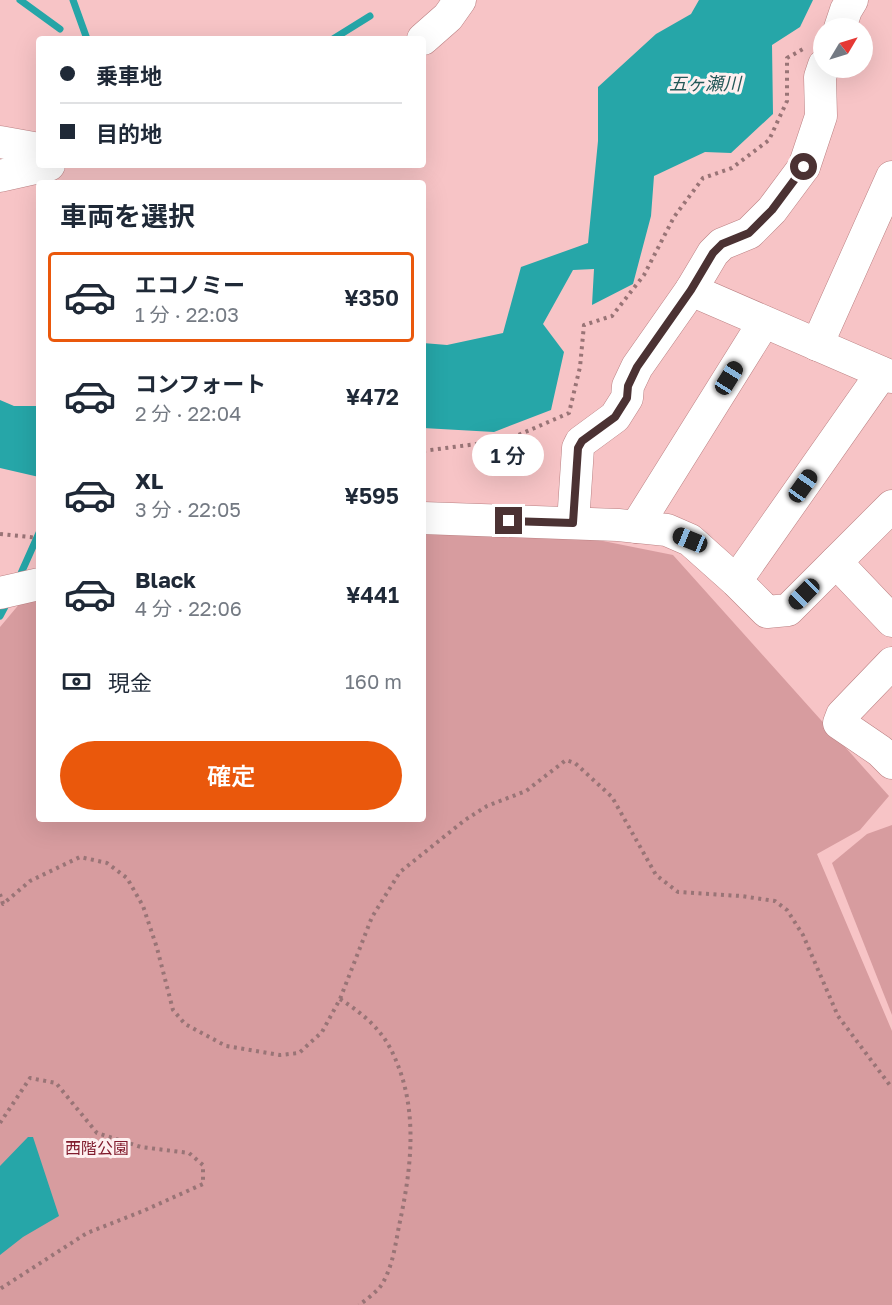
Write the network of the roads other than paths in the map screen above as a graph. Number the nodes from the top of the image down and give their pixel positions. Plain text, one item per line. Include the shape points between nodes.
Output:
1 (460, 0) edge
2 (852, 0) edge
3 (843, 18) edge
4 (426, 36) edge
5 (820, 78) edge
6 (0, 142) edge
7 (36, 148) edge
8 (36, 168) edge
9 (0, 176) edge
10 (892, 177) edge
11 (691, 290) junction
12 (764, 322) junction
13 (817, 345) junction
14 (887, 375) edge
15 (892, 506) edge
16 (426, 518) edge
17 (573, 523) junction
18 (636, 527) junction
19 (836, 562) junction
20 (736, 581) junction
21 (36, 585) edge
22 (0, 593) edge
23 (892, 621) edge
24 (892, 663) edge
25 (892, 763) edge

1 - 4 street
2 - 3 street
5 - 11 street via 821,116 804,167 749,233 722,244 713,253
6 - 7 street
8 - 9 street
10 - 13 street
11 - 12 street
11 - 17 street via 637,367 627,398 615,417 578,448
12 - 13 street
12 - 18 street
13 - 14 street
14 - 20 street
15 - 19 street
16 - 17 street
17 - 18 street
18 - 20 street via 667,530 690,540
19 - 20 street via 788,610 767,612
19 - 23 street
21 - 22 street
24 - 25 street via 842,715 839,723

